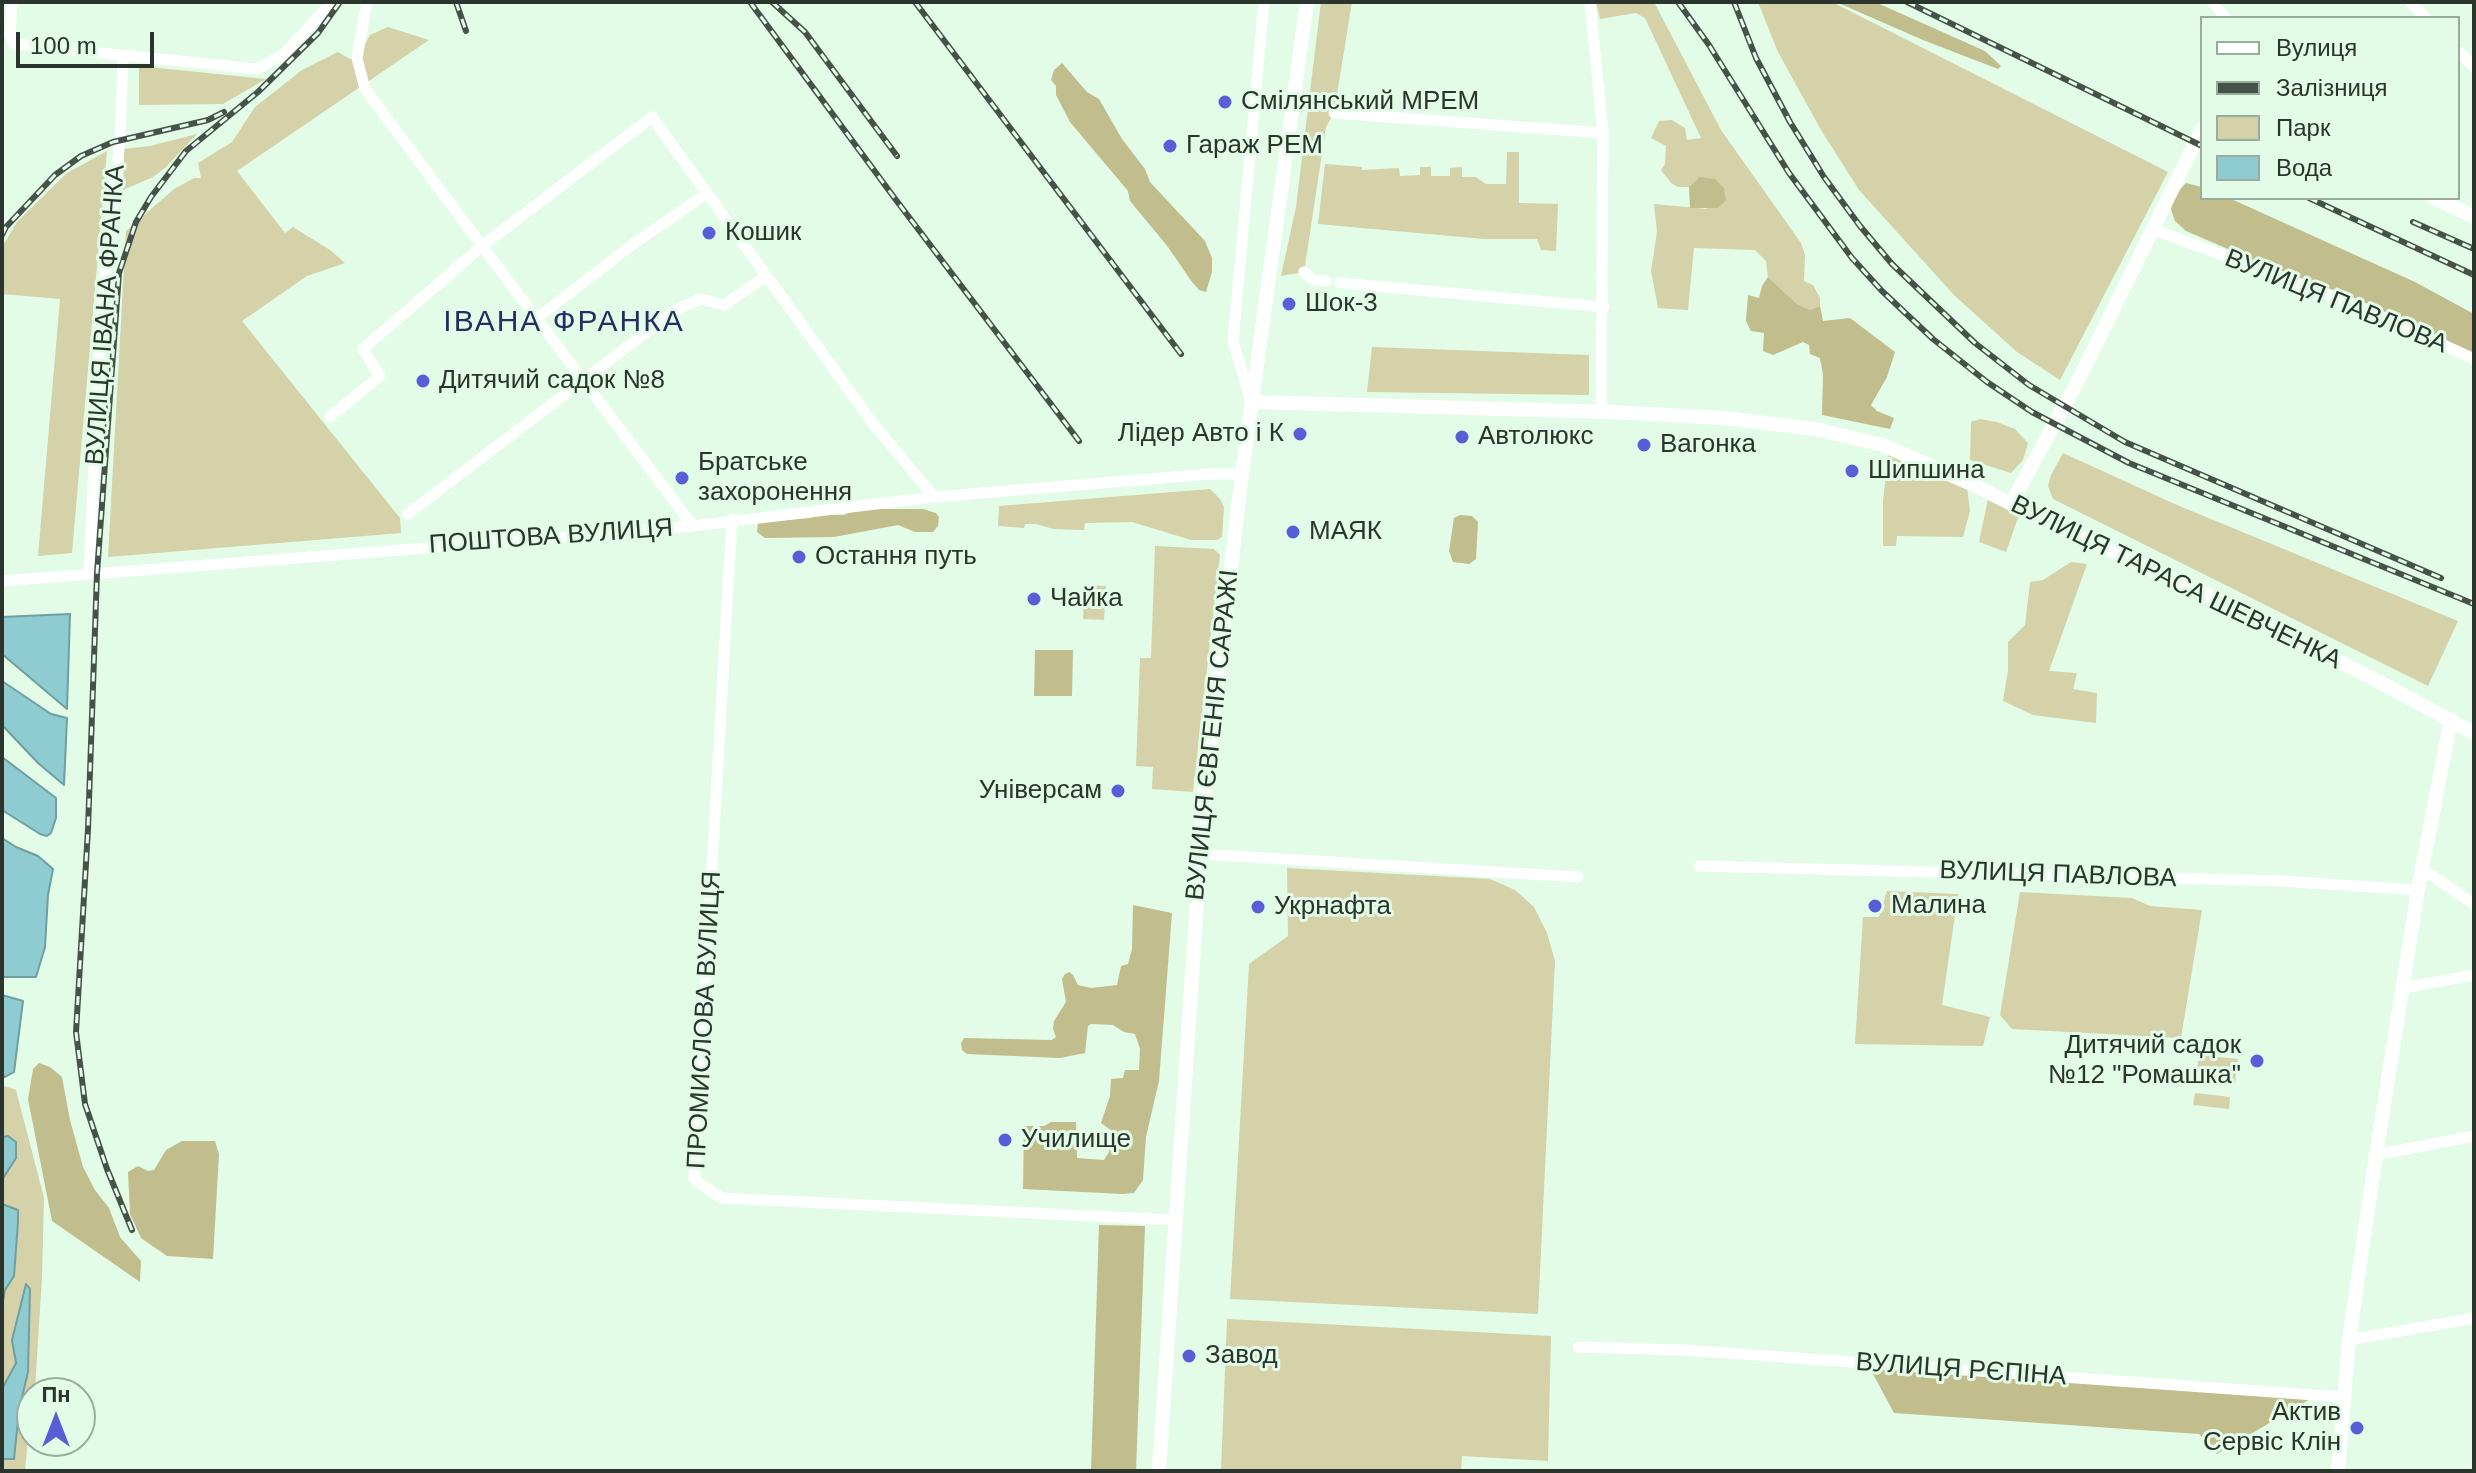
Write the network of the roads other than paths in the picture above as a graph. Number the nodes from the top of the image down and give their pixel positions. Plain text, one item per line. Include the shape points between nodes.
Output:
1 (12, 2) edge
2 (332, 2) edge
3 (367, 2) edge
4 (1264, 2) edge
5 (1307, 2) edge
6 (1590, 2) edge
7 (123, 56) junction
8 (1334, 113) dead end
9 (1603, 133) junction
10 (2200, 133) edge
11 (706, 194) junction
12 (2438, 200) edge
13 (2474, 217) edge
14 (2152, 229) junction
15 (482, 246) junction
16 (1304, 272) dead end
17 (766, 276) junction
18 (1326, 281) dead end
19 (1340, 283) dead end
20 (1604, 307) junction
21 (536, 319) junction
22 (2474, 359) edge
23 (584, 382) junction
24 (1251, 402) junction
25 (1601, 412) junction
26 (330, 417) dead end
27 (1242, 474) junction
28 (934, 497) junction
29 (2011, 504) junction
30 (408, 514) dead end
31 (732, 519) junction
32 (693, 526) junction
33 (89, 573) junction
34 (2, 581) edge
35 (2451, 719) junction
36 (2474, 733) edge
37 (1199, 854) junction
38 (1699, 866) dead end
39 (2422, 869) junction
40 (1578, 877) dead end
41 (2418, 890) junction
42 (2474, 904) edge
43 (2474, 975) edge
44 (2403, 988) junction
45 (2474, 1136) edge
46 (2376, 1155) junction
47 (1175, 1220) junction
48 (2474, 1318) edge
49 (2349, 1340) junction
50 (1578, 1347) dead end
51 (2343, 1397) junction
52 (1159, 1471) edge
53 (2338, 1471) edge

1 - 7 street via 14,44
2 - 7 street via 283,55 257,69
3 - 15 street via 357,58 365,89
4 - 24 street via 1233,341
5 - 24 main road, ВУЛИЦЯ ЄВГЕНІЯ САРАЖІ
6 - 9 street
7 - 33 street, ВУЛИЦЯ ІВАНА ФРАНКА via 120,140 101,317
8 - 9 street
9 - 20 street
10 - 14 main road
11 - 15 street via 652,117
11 - 17 street
11 - 21 street
12 - 13 main road
14 - 22 street, ВУЛИЦЯ ПАВЛОВА via 2352,303
14 - 29 main road
15 - 21 street
15 - 26 street via 363,349 380,376
16 - 18 street
17 - 23 street via 724,305 700,299 674,311
17 - 28 street
19 - 20 street
20 - 25 street
21 - 23 street
23 - 30 street
23 - 32 street
24 - 25 main road, ВУЛИЦЯ ТАРАСА ШЕВЧЕНКА
24 - 27 main road, ВУЛИЦЯ ЄВГЕНІЯ САРАЖІ
25 - 29 main road, ВУЛИЦЯ ТАРАСА ШЕВЧЕНКА via 1815,429 1893,449
27 - 28 street, ПОШТОВА ВУЛИЦЯ
27 - 37 main road, ВУЛИЦЯ ЄВГЕНІЯ САРАЖІ
28 - 31 street, ПОШТОВА ВУЛИЦЯ
29 - 35 main road, ВУЛИЦЯ ТАРАСА ШЕВЧЕНКА via 2199,591
31 - 32 street, ПОШТОВА ВУЛИЦЯ
31 - 47 street, ПРОМИСЛОВА ВУЛИЦЯ via 694,1179 721,1198
32 - 33 street, ПОШТОВА ВУЛИЦЯ
33 - 34 street, ПОШТОВА ВУЛИЦЯ
35 - 36 main road, ВУЛИЦЯ ТАРАСА ШЕВЧЕНКА
35 - 39 main road
37 - 40 street
37 - 47 main road, ВУЛИЦЯ ЄВГЕНІЯ САРАЖІ
38 - 41 street, ВУЛИЦЯ ПАВЛОВА via 2247,880
39 - 41 main road
39 - 42 street
41 - 44 main road
43 - 44 street
44 - 46 main road
45 - 46 street
46 - 49 main road
47 - 52 main road, ВУЛИЦЯ ЄВГЕНІЯ САРАЖІ
48 - 49 street
49 - 51 main road
50 - 51 street, ВУЛИЦЯ РЄПІНА
51 - 53 main road

